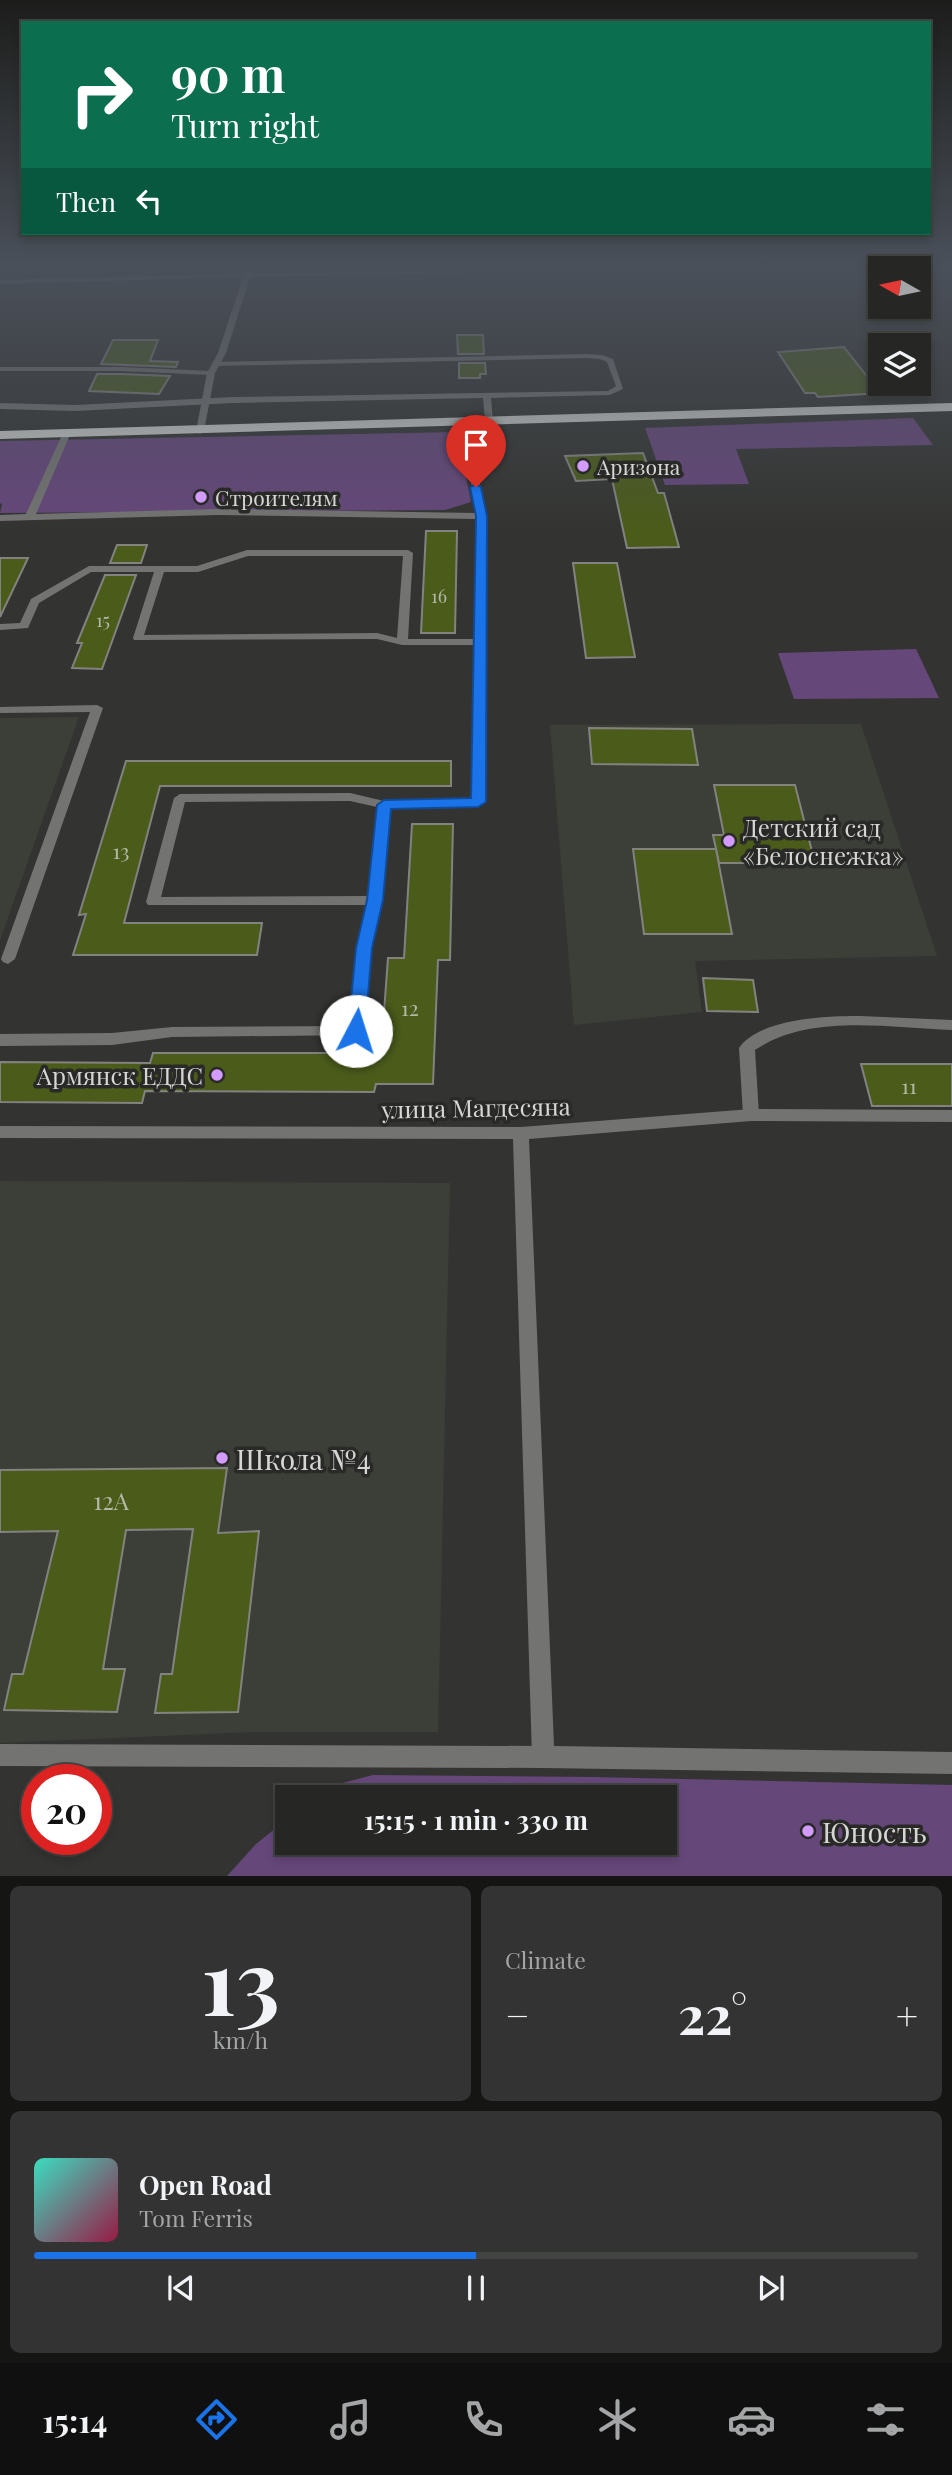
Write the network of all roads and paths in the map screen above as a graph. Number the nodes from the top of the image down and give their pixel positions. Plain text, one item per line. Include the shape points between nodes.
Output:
1 (220, 356) edge
2 (215, 364) junction
3 (0, 369) edge
4 (211, 373) junction
5 (486, 396) junction
6 (204, 404) junction
7 (0, 406) edge
8 (952, 407) edge
9 (489, 421) junction
10 (464, 422) junction
11 (200, 431) junction
12 (0, 435) edge
13 (66, 435) junction
14 (30, 516) junction
15 (481, 516) junction
16 (0, 518) edge
17 (160, 569) junction
18 (0, 627) edge
19 (402, 642) junction
20 (480, 642) junction
21 (0, 710) edge
22 (384, 805) junction
23 (375, 900) junction
24 (8, 959) dead end
25 (952, 1025) edge
26 (0, 1040) edge
27 (751, 1115) junction
28 (952, 1116) edge
29 (0, 1132) edge
30 (521, 1133) junction
31 (0, 1755) edge
32 (543, 1757) junction
33 (952, 1763) edge

1 - 2 street
2 - 4 street
2 - 5 street via 586,356 610,361 620,387 610,393
3 - 4 street
4 - 6 street
5 - 6 street
5 - 9 street
6 - 7 street
6 - 11 street
8 - 9 highway
9 - 10 highway
10 - 11 highway
10 - 15 street
11 - 13 highway
12 - 13 highway
13 - 14 street
14 - 15 street via 217,512
14 - 16 street
15 - 20 street
17 - 18 street via 89,569 35,600 24,626
17 - 19 street via 138,638 377,636
17 - 19 street via 198,569 247,553 408,553
19 - 20 street
20 - 22 street via 478,802
21 - 24 street via 97,708
22 - 23 street
22 - 23 street via 350,797 180,798 153,902
23 - 26 street via 364,948 356,1031 172,1032
25 - 27 street via 840,1023 801,1026 769,1035 747,1048
27 - 28 street, улица Магдесяна
27 - 30 street, улица Магдесяна
29 - 30 street, улица Магдесяна
30 - 32 street
31 - 32 street
32 - 33 street

